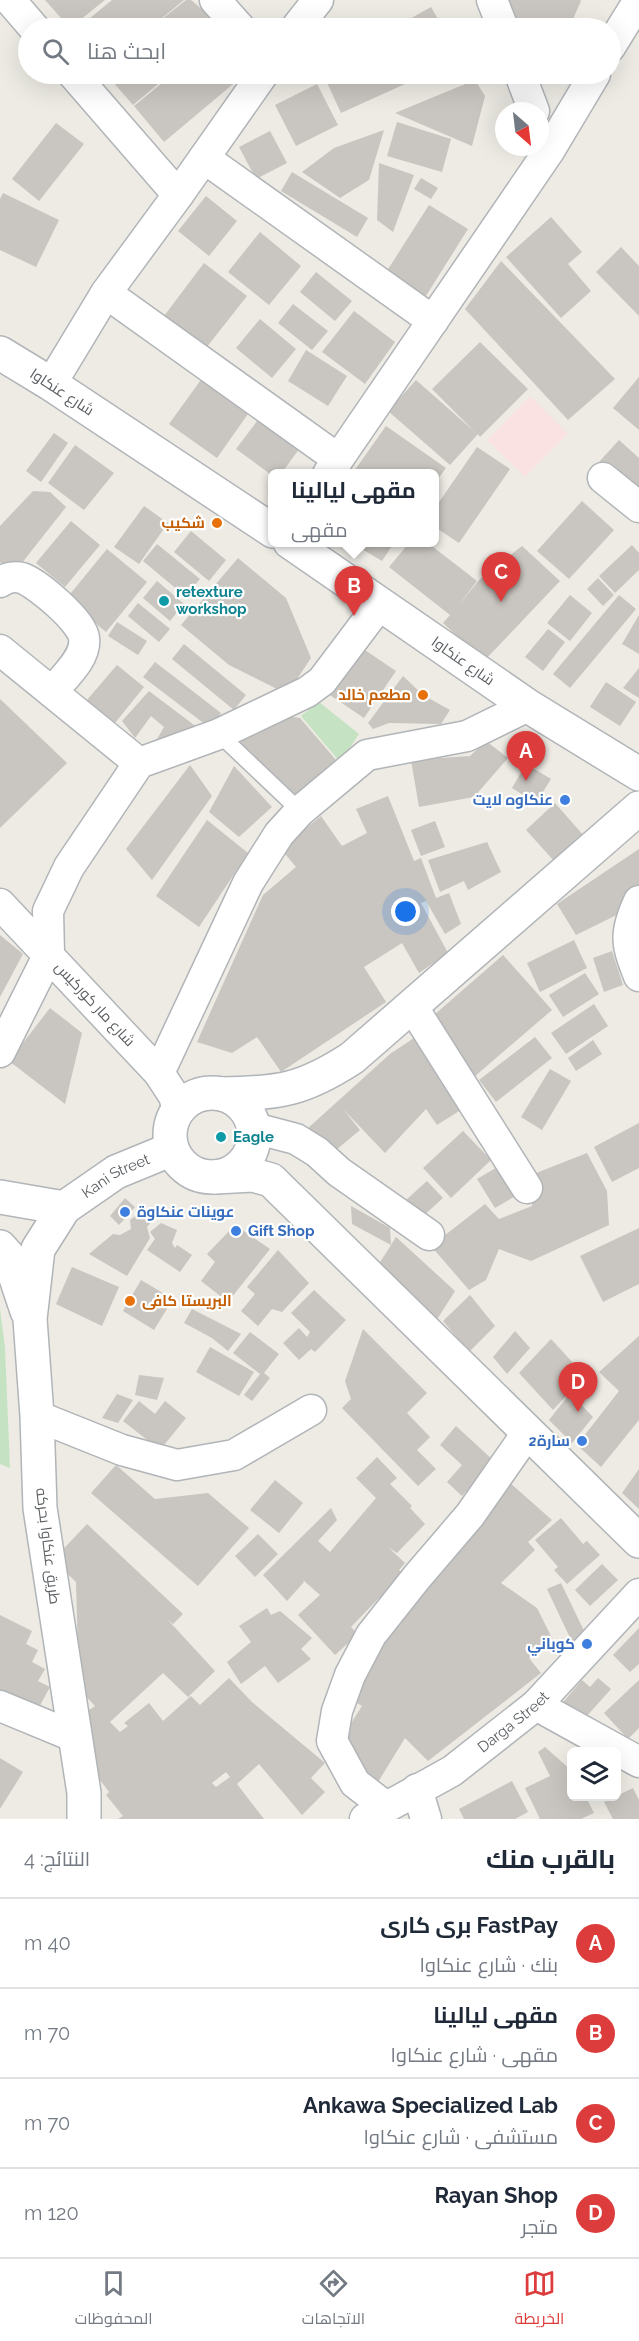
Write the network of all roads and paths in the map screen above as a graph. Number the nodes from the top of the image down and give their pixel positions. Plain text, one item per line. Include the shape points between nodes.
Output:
1 (10, 0) edge
2 (215, 0) edge
3 (318, 0) edge
4 (492, 0) edge
5 (639, 0) edge
6 (25, 18) edge
7 (231, 18) edge
8 (304, 18) edge
9 (499, 18) edge
10 (621, 30) edge
11 (82, 84) edge
12 (256, 84) edge
13 (524, 84) edge
14 (587, 84) edge
15 (531, 102) edge
16 (549, 133) edge
17 (534, 156) edge
18 (204, 158) junction
19 (178, 195) junction
20 (106, 292) junction
21 (433, 321) junction
22 (0, 353) edge
23 (51, 384) junction
24 (333, 466) edge
25 (603, 478) dead end
26 (639, 507) edge
27 (268, 528) edge
28 (296, 547) edge
29 (0, 582) edge
30 (380, 604) junction
31 (0, 650) edge
32 (52, 692) junction
33 (528, 706) junction
34 (219, 734) junction
35 (139, 763) junction
36 (639, 774) edge
37 (639, 808) edge
38 (300, 811) junction
39 (639, 901) edge
40 (0, 904) edge
41 (49, 954) junction
42 (639, 976) edge
43 (412, 1006) junction
44 (0, 1052) edge
45 (159, 1073) junction
46 (222, 1094) junction
47 (177, 1111) junction
48 (254, 1128) junction
49 (172, 1149) junction
50 (214, 1177) junction
51 (527, 1188) dead end
52 (0, 1197) edge
53 (64, 1208) junction
54 (429, 1235) dead end
55 (0, 1247) edge
56 (30, 1319) junction
57 (311, 1410) dead end
58 (37, 1416) junction
59 (528, 1432) junction
60 (639, 1541) edge
61 (639, 1594) edge
62 (536, 1705) junction
63 (0, 1706) edge
64 (75, 1737) junction
65 (639, 1762) edge
66 (417, 1789) junction
67 (375, 1813) edge
68 (84, 1819) edge
69 (426, 1819) edge

1 - 6 street
2 - 7 street
3 - 8 street
4 - 9 street
5 - 10 street
11 - 19 street
12 - 18 street
13 - 15 street
14 - 16 street
17 - 21 street
18 - 19 street
18 - 21 street
19 - 20 street
20 - 23 street
20 - 24 street
21 - 24 street
22 - 23 street, شارع عنكاوا
23 - 27 street, شارع عنكاوا
25 - 26 street
28 - 30 street, شارع عنكاوا
29 - 32 street via 20,577 34,584 76,622 84,636 83,653
30 - 33 street, شارع عنكاوا
30 - 34 street via 322,681
31 - 32 street
32 - 35 street
33 - 36 street, شارع عنكاوا
33 - 38 street via 467,736 367,756
34 - 35 street
34 - 38 lane
35 - 41 street via 69,867 48,911
37 - 43 street
38 - 45 street via 279,834 248,884
39 - 42 street via 628,928 629,953
40 - 41 street, شارع مار كوركيس
41 - 44 street
41 - 45 street, شارع مار كوركيس
43 - 46 street via 325,1076 296,1088
43 - 51 street
45 - 47 street, شارع مار كوركيس via 174,1096
46 - 47 street via 198,1095
46 - 48 street via 244,1107
47 - 49 street via 171,1123
48 - 50 street via 247,1159 228,1174
48 - 54 street via 296,1139
49 - 50 street via 188,1171
49 - 53 street, Kani Street via 116,1172
50 - 59 street via 253,1175 271,1180
52 - 53 street
53 - 56 street, طريق عنكاوا بحركه via 38,1248
55 - 56 street via 9,1257
56 - 58 street, طريق عنكاوا بحركه
57 - 58 street via 234,1455 177,1465 122,1450
58 - 64 street, طريق عنكاوا بحركه via 40,1508
59 - 60 street
59 - 67 street via 471,1515 371,1635 350,1676 332,1741
61 - 62 street, Darga Street
62 - 65 street
62 - 66 street, Darga Street via 452,1770
63 - 64 street
64 - 68 street, طريق عنكاوا بحركه
66 - 67 street, Darga Street
66 - 69 street

